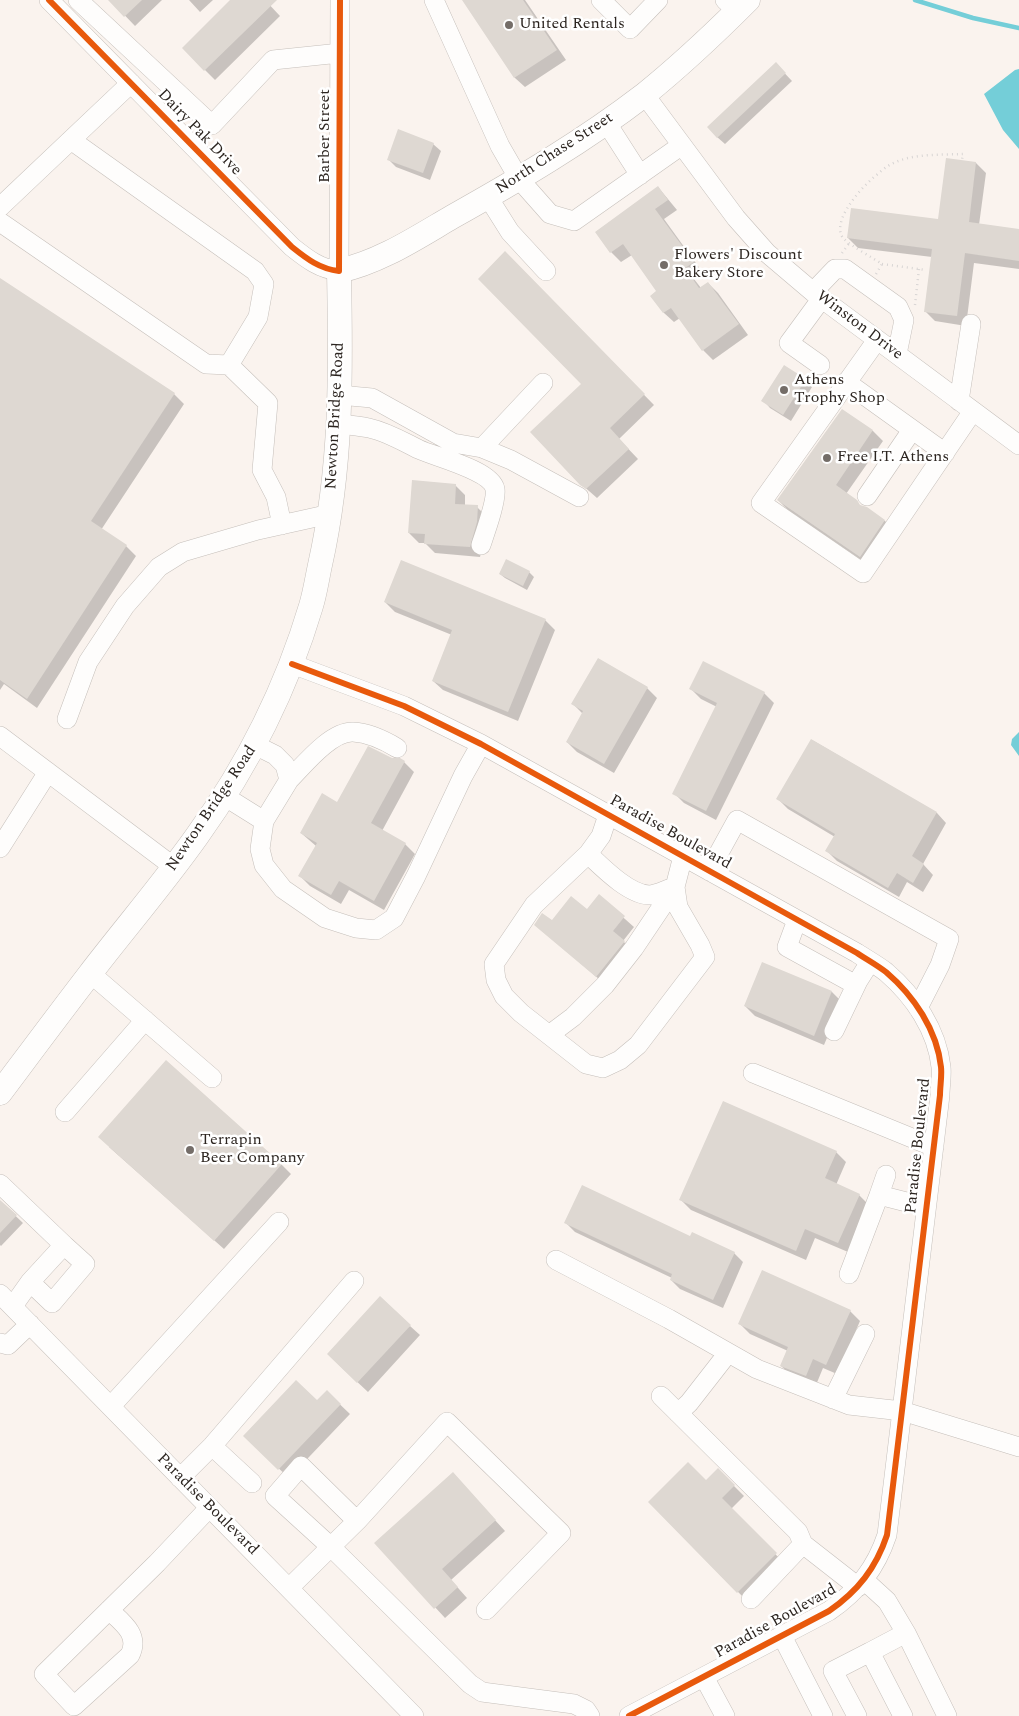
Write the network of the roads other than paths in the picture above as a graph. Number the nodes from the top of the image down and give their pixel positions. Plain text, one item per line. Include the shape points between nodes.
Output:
1 (49, 0) edge
2 (78, 0) edge
3 (340, 0) edge
4 (434, 0) edge
5 (601, 0) edge
6 (658, 0) edge
7 (737, 4) edge
8 (116, 35) junction
9 (100, 51) junction
10 (340, 53) junction
11 (131, 83) junction
12 (644, 94) junction
13 (606, 122) junction
14 (212, 125) junction
15 (71, 140) junction
16 (682, 146) junction
17 (198, 152) junction
18 (640, 175) junction
19 (519, 179) junction
20 (488, 197) junction
21 (0, 207) edge
22 (0, 222) edge
23 (339, 271) junction
24 (546, 271) dead end
25 (818, 295) junction
26 (971, 324) dead end
27 (877, 340) junction
28 (897, 354) junction
29 (229, 365) junction
30 (820, 365) dead end
31 (846, 382) junction
32 (543, 383) dead end
33 (339, 395) junction
34 (966, 406) junction
35 (339, 424) junction
36 (912, 430) junction
37 (1019, 445) edge
38 (482, 448) junction
39 (945, 453) junction
40 (867, 496) dead end
41 (579, 497) dead end
42 (330, 514) junction
43 (282, 525) junction
44 (481, 545) dead end
45 (292, 664) junction
46 (67, 719) dead end
47 (0, 736) edge
48 (482, 744) junction
49 (255, 745) junction
50 (397, 748) dead end
51 (48, 772) junction
52 (289, 780) junction
53 (224, 796) junction
54 (608, 815) junction
55 (264, 821) junction
56 (0, 848) edge
57 (588, 854) junction
58 (683, 856) junction
59 (174, 868) junction
60 (709, 871) junction
61 (675, 887) junction
62 (797, 920) junction
63 (870, 962) junction
64 (90, 973) junction
65 (856, 985) junction
66 (918, 1008) junction
67 (145, 1020) junction
68 (834, 1031) dead end
69 (549, 1035) junction
70 (753, 1073) dead end
71 (212, 1078) dead end
72 (0, 1093) edge
73 (65, 1112) dead end
74 (934, 1147) junction
75 (886, 1175) dead end
76 (0, 1184) edge
77 (878, 1195) junction
78 (926, 1207) junction
79 (279, 1222) dead end
80 (64, 1245) junction
81 (556, 1260) dead end
82 (849, 1274) dead end
83 (354, 1281) dead end
84 (30, 1282) junction
85 (6, 1300) edge
86 (30, 1324) junction
87 (865, 1334) dead end
88 (3, 1350) edge
89 (728, 1353) junction
90 (661, 1396) dead end
91 (833, 1399) junction
92 (110, 1406) junction
93 (902, 1411) junction
94 (678, 1413) junction
95 (212, 1446) junction
96 (1019, 1447) edge
97 (180, 1478) junction
98 (252, 1483) dead end
99 (209, 1508) junction
100 (356, 1521) junction
101 (803, 1544) junction
102 (330, 1547) junction
103 (861, 1584) junction
104 (289, 1588) junction
105 (751, 1599) dead end
106 (109, 1610) junction
107 (486, 1610) dead end
108 (906, 1633) junction
109 (782, 1636) junction
110 (870, 1652) junction
111 (704, 1677) junction
112 (414, 1716) edge
113 (590, 1716) edge
114 (629, 1716) edge
115 (725, 1716) edge
116 (823, 1716) edge
117 (857, 1716) edge
118 (903, 1716) edge
119 (947, 1716) edge

1 - 9 street, Dairy Pak Drive
2 - 8 street
3 - 10 street, Barber Street
4 - 19 street via 500,146
5 - 6 street via 630,29
7 - 12 main road, North Chase Street via 683,62
8 - 9 street
8 - 14 street
9 - 11 street, Dairy Pak Drive
10 - 14 street via 273,60
10 - 23 street, Barber Street
11 - 15 street
11 - 17 street, Dairy Pak Drive
12 - 13 main road, North Chase Street
12 - 16 street, Winston Drive
13 - 18 street
13 - 19 main road, North Chase Street
14 - 17 street
15 - 21 street
15 - 29 street via 255,271 264,284 258,317
16 - 18 street
16 - 25 street, Winston Drive via 751,236 785,270
17 - 23 street, Dairy Pak Drive via 292,247 316,265
18 - 19 street via 574,221 550,214
19 - 20 main road, North Chase Street
20 - 23 main road, North Chase Street via 372,261
20 - 24 street via 510,232
22 - 29 street via 206,364
23 - 33 main road, Newton Bridge Road
25 - 27 street, Winston Drive
25 - 28 street via 835,269 845,269 909,313
25 - 30 street via 789,343
26 - 34 street
27 - 28 street, Winston Drive
27 - 31 street
28 - 34 street, Winston Drive
29 - 43 street via 268,403 262,470 276,497
31 - 36 street
31 - 39 street via 762,503 863,573
32 - 38 street
33 - 35 main road, Newton Bridge Road
33 - 38 street via 372,398 453,443
34 - 37 street, Winston Drive
34 - 39 street
35 - 42 main road, Newton Bridge Road
35 - 44 street via 370,428 397,437 419,450 470,468 491,481 495,489 493,506
36 - 39 street
36 - 40 street
38 - 41 street
42 - 43 street
42 - 45 main road, Newton Bridge Road via 312,604
43 - 46 street via 183,552 159,567 125,606 88,662
45 - 48 street, Paradise Boulevard via 404,706
45 - 49 main road, Newton Bridge Road
47 - 51 street
48 - 54 street, Paradise Boulevard
48 - 55 street via 463,776 394,918 376,930 356,928 325,918 283,889 264,866 260,849
49 - 52 street via 285,765
49 - 53 main road, Newton Bridge Road
50 - 52 street via 380,738 352,732 333,738
51 - 56 street
51 - 59 street
52 - 55 street
53 - 55 street
53 - 59 main road, Newton Bridge Road
54 - 57 street via 601,836
54 - 58 street, Paradise Boulevard
57 - 61 street via 621,883 640,893 649,895
57 - 69 street via 534,904 494,964 496,980 504,996
58 - 60 street, Paradise Boulevard
58 - 61 street
59 - 64 main road, Newton Bridge Road
60 - 62 street, Paradise Boulevard
60 - 66 street via 737,820 949,939
61 - 69 street via 606,985
61 - 69 street via 678,907 705,957 638,1045 620,1060 603,1068 586,1064
62 - 63 street, Paradise Boulevard
62 - 65 street via 787,947
63 - 65 street
63 - 66 street, Paradise Boulevard via 907,992
64 - 67 street
64 - 72 main road, Newton Bridge Road
65 - 68 street
66 - 74 street, Paradise Boulevard via 935,1041 941,1067
67 - 71 street
67 - 73 street
70 - 74 street
74 - 78 street, Paradise Boulevard
75 - 77 street
76 - 80 street
77 - 78 street
77 - 82 street
78 - 93 street, Paradise Boulevard
79 - 92 street
80 - 84 street
80 - 84 street via 85,1264 52,1303
81 - 89 street
83 - 95 street
84 - 85 street
85 - 86 street, Paradise Boulevard
86 - 88 street
86 - 92 street, Paradise Boulevard
87 - 91 street
89 - 91 street
89 - 94 street
90 - 94 street
91 - 93 street via 849,1405
92 - 97 street, Paradise Boulevard
93 - 96 street
93 - 103 street, Paradise Boulevard via 887,1535 874,1566
94 - 101 street via 798,1532
95 - 97 street
95 - 98 street
97 - 99 street, Paradise Boulevard
99 - 104 street, Paradise Boulevard
99 - 106 street
100 - 102 street
100 - 102 street via 301,1466 275,1496
100 - 107 street via 447,1422 561,1533
101 - 103 street
101 - 105 street
102 - 104 street
102 - 113 street via 482,1692 574,1704
103 - 108 street via 887,1601
103 - 109 street, Paradise Boulevard via 829,1611
104 - 112 street, Paradise Boulevard
106 - 106 street via 44,1674 74,1706 130,1655 134,1646 134,1638
108 - 110 street
108 - 119 street
109 - 111 street, Paradise Boulevard
109 - 116 street
110 - 117 street via 833,1671
110 - 118 street
111 - 114 street, Paradise Boulevard
111 - 115 street

